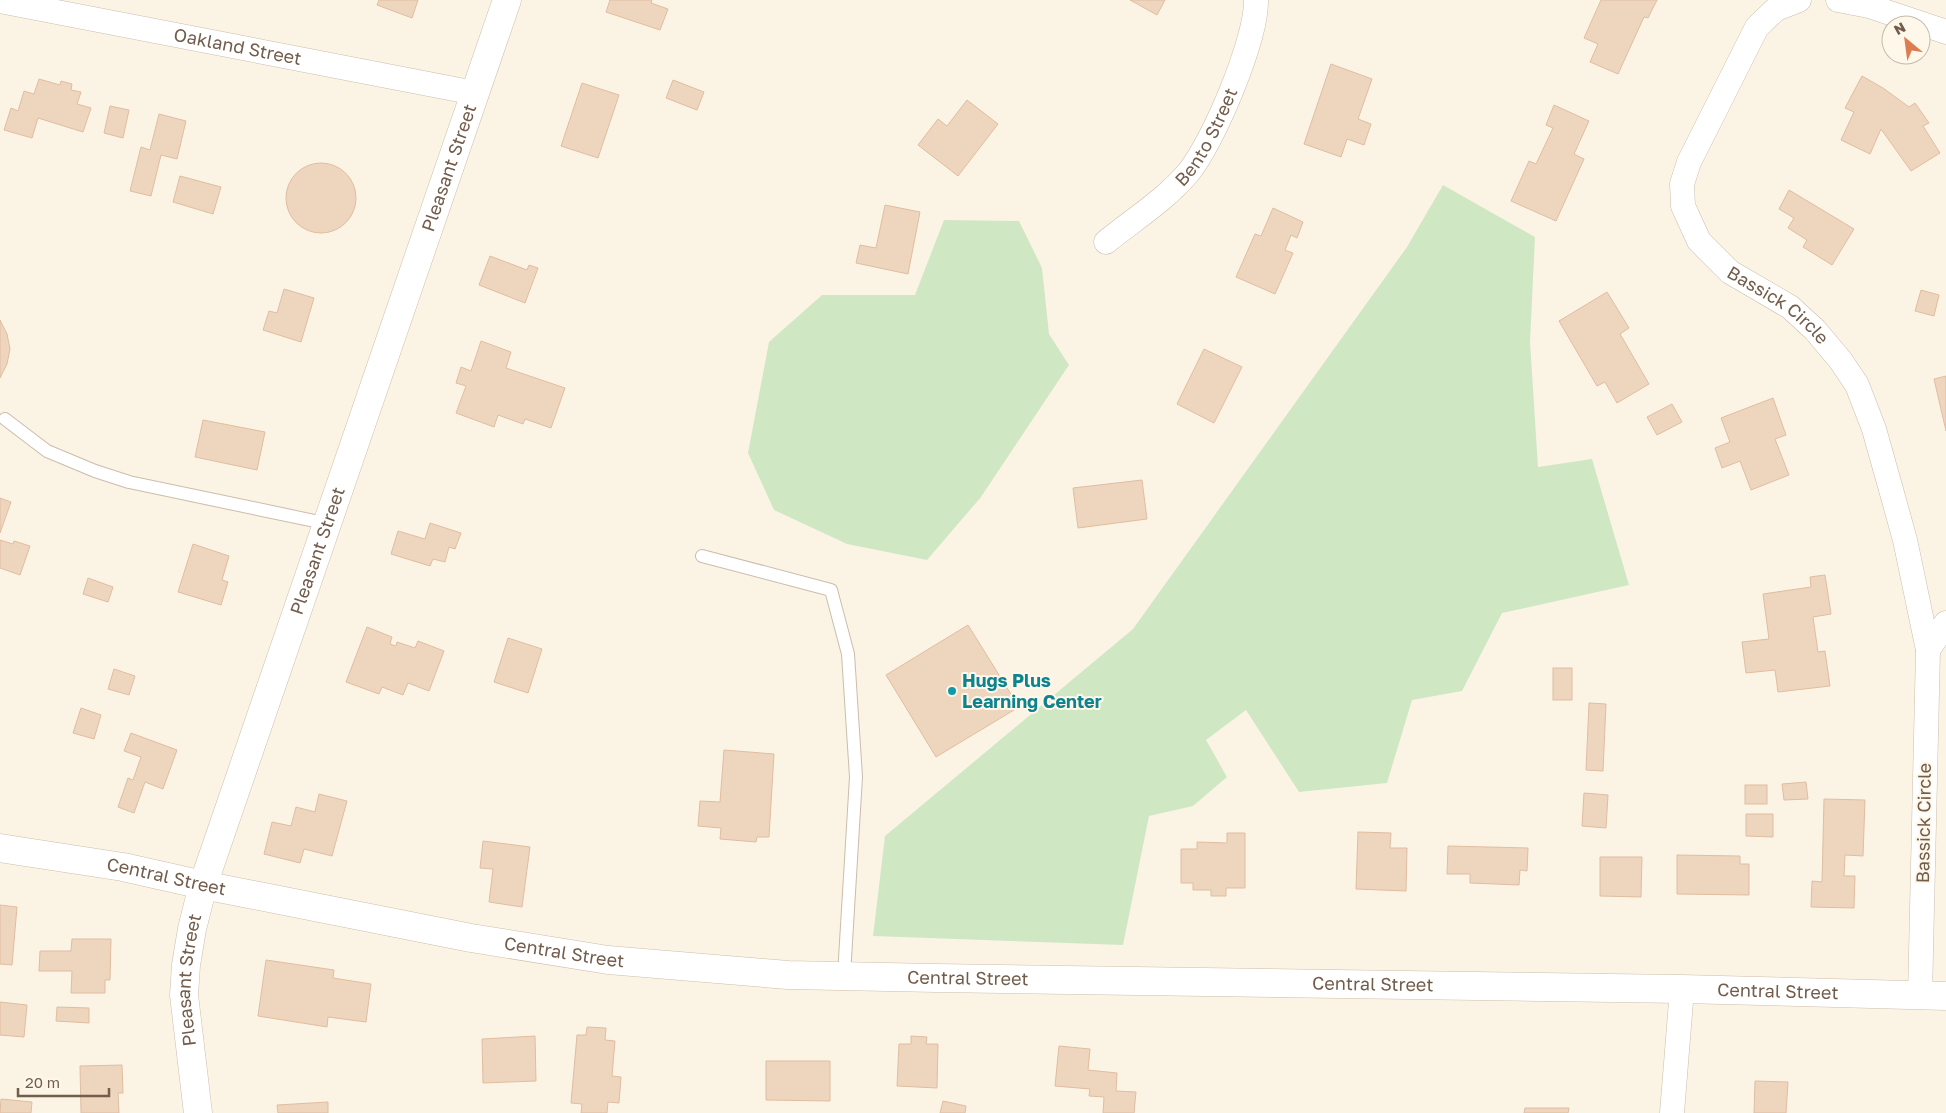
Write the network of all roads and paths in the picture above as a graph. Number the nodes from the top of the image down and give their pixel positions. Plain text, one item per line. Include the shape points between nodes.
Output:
1 (507, 0) edge
2 (1256, 0) edge
3 (1799, 0) edge
4 (1838, 0) edge
5 (0, 2) edge
6 (1946, 32) edge
7 (475, 93) junction
8 (1106, 242) dead end
9 (5, 419) dead end
10 (328, 524) junction
11 (702, 556) dead end
12 (1946, 623) edge
13 (1928, 650) junction
14 (0, 848) edge
15 (203, 886) junction
16 (844, 975) junction
17 (1682, 989) junction
18 (1933, 996) edge
19 (198, 1113) edge
20 (1672, 1113) edge

1 - 7 main road, Pleasant Street
2 - 8 street, Bento Street via 1253,29 1243,60 1202,154 1173,189
3 - 13 street, Bassick Circle via 1776,9 1757,27 1689,162 1682,184 1684,206 1699,241 1712,255 1730,272 1790,307 1815,330 1857,385 1874,429 1907,549
4 - 6 street via 1869,6
5 - 7 street, Oakland Street
7 - 10 main road, Pleasant Street
9 - 10 lane via 47,451 95,471 129,482
10 - 15 main road, Pleasant Street
11 - 16 lane via 831,590 848,654 856,778
12 - 13 street
13 - 18 street, Bassick Circle
14 - 15 main road, Central Street via 124,867
15 - 16 main road, Central Street via 471,938 608,960 788,975
15 - 19 main road, Pleasant Street via 192,929 184,995
16 - 17 main road, Central Street
17 - 18 main road, Central Street
17 - 20 street

